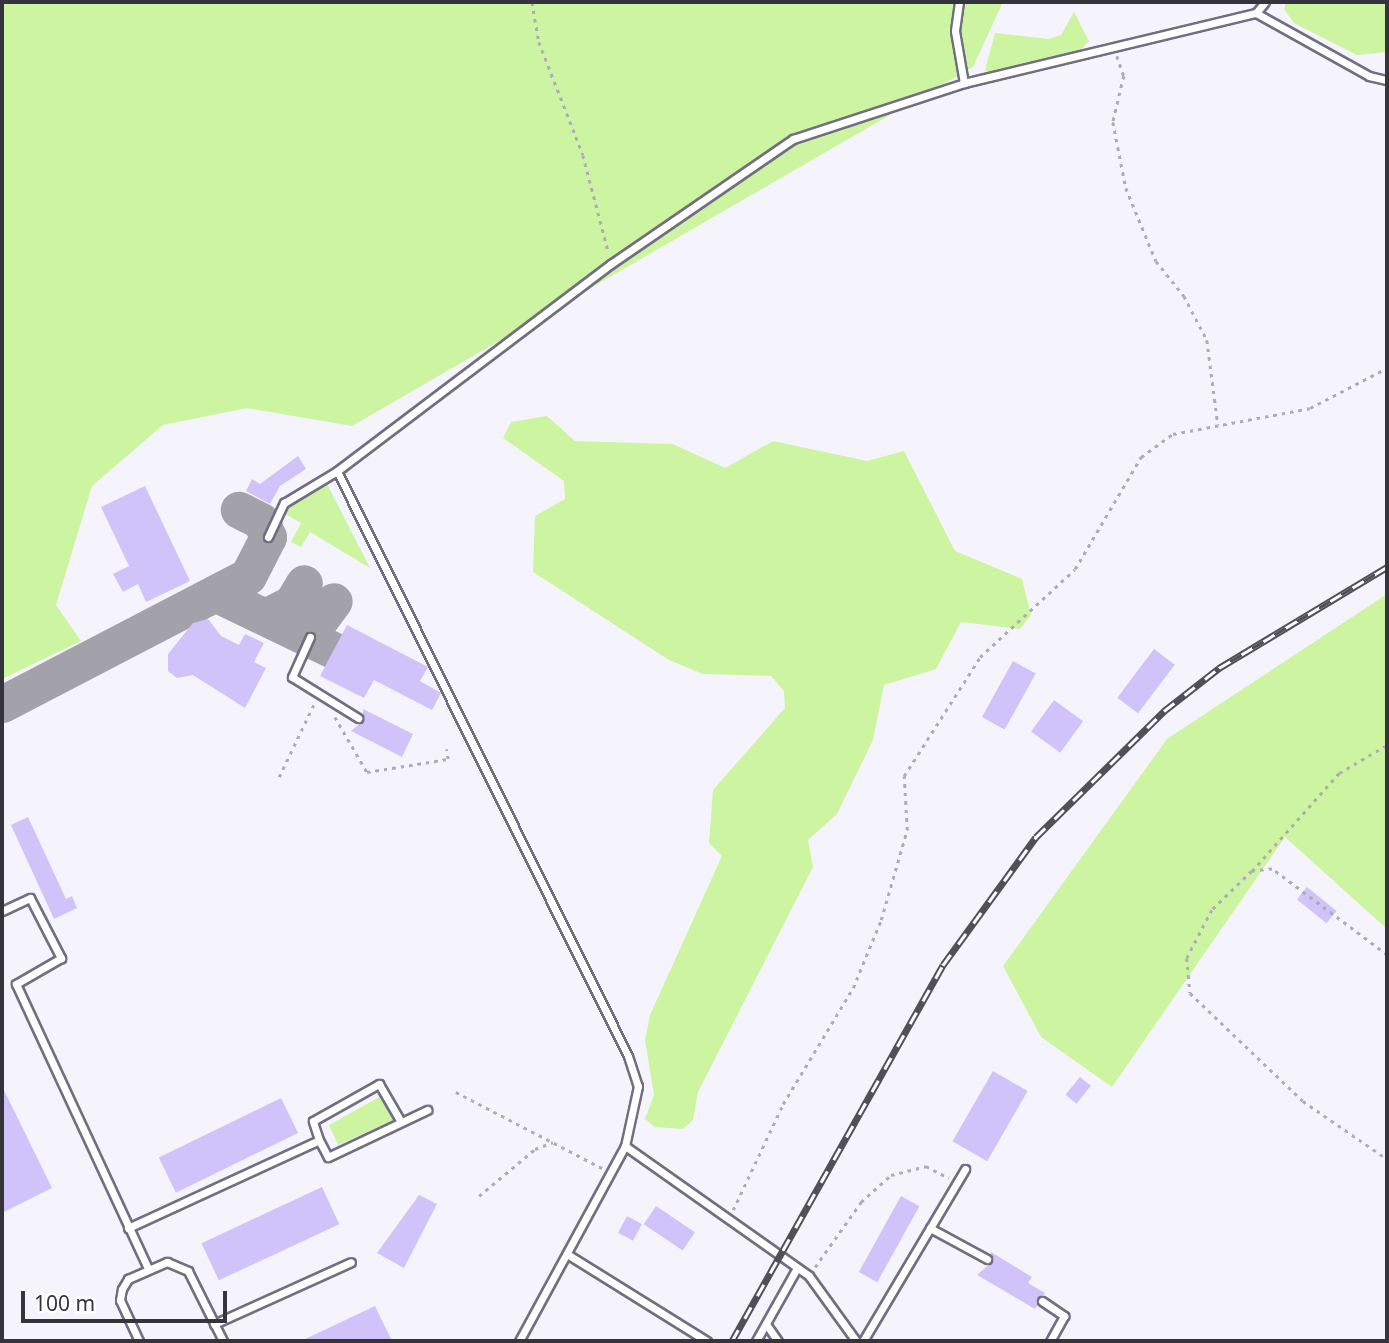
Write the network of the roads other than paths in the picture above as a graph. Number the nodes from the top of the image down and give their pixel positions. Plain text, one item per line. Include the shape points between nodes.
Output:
1 (959, 2) edge
2 (1265, 2) edge
3 (1256, 13) junction
4 (1387, 79) edge
5 (964, 83) junction
6 (337, 471) junction
7 (268, 537) dead end
8 (310, 637) dead end
9 (358, 718) dead end
10 (2, 911) edge
11 (427, 1110) dead end
12 (401, 1122) junction
13 (319, 1140) junction
14 (625, 1146) junction
15 (965, 1169) dead end
16 (128, 1228) junction
17 (930, 1228) junction
18 (566, 1254) junction
19 (987, 1259) dead end
20 (352, 1262) dead end
21 (797, 1268) junction
22 (148, 1269) junction
23 (1042, 1301) dead end
24 (214, 1324) junction
25 (766, 1324) junction
26 (696, 1338) edge
27 (139, 1341) edge
28 (223, 1341) edge
29 (519, 1341) edge
30 (707, 1341) edge
31 (756, 1341) edge
32 (778, 1341) edge
33 (856, 1341) edge
34 (863, 1341) edge
35 (1050, 1341) edge

1 - 5 lane via 955,31
2 - 3 lane
3 - 4 lane via 1369,76
3 - 5 lane
5 - 6 lane via 793,139 611,264
6 - 7 lane via 284,503
6 - 14 lane via 628,1056 638,1086
8 - 9 lane via 292,677
10 - 16 lane via 30,898 61,958 16,984
11 - 12 lane
12 - 13 lane via 328,1157
12 - 13 lane via 379,1084 313,1121
13 - 16 lane
14 - 18 lane
14 - 21 lane
15 - 17 lane
16 - 22 lane
17 - 19 lane
17 - 34 lane
18 - 26 lane
18 - 29 lane
20 - 24 lane
21 - 25 lane
21 - 33 lane via 808,1276
22 - 24 lane via 167,1262 188,1271
22 - 27 lane via 128,1279 120,1300
23 - 35 lane via 1064,1316
24 - 28 lane
25 - 31 lane
25 - 32 lane
26 - 30 lane

